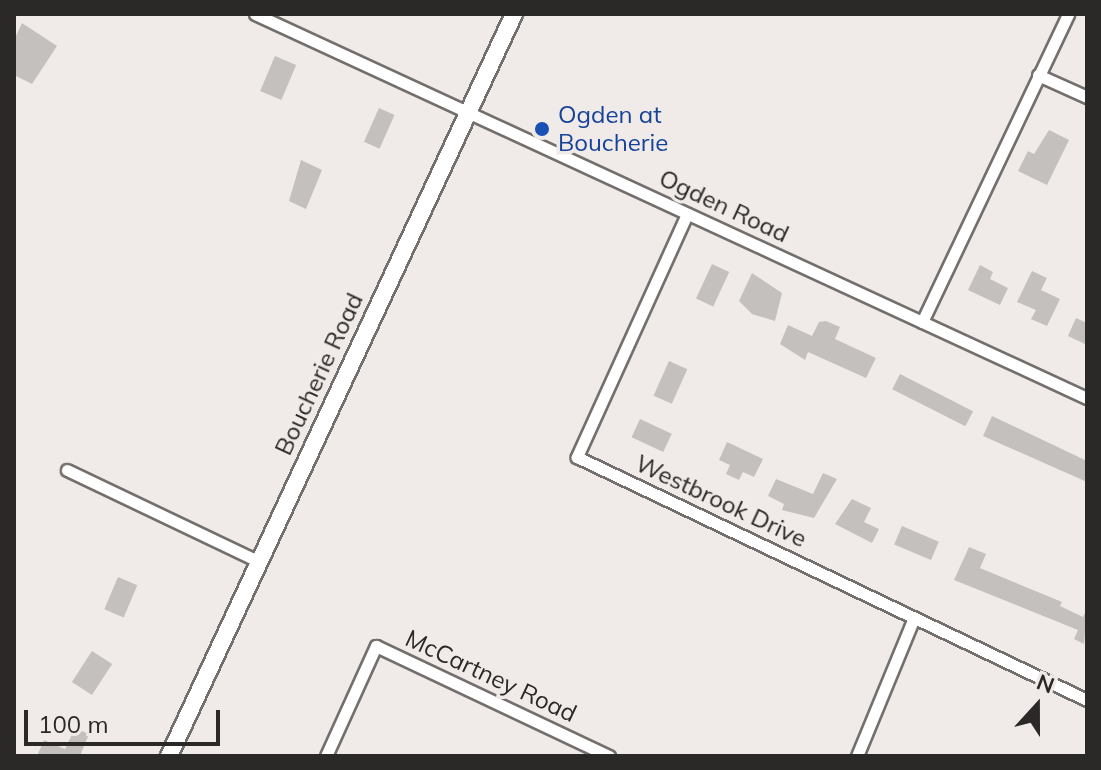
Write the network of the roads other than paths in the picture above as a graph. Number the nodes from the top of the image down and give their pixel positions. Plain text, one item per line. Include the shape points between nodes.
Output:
1 (255, 14) edge
2 (514, 14) edge
3 (1068, 14) edge
4 (1038, 75) junction
5 (1087, 97) edge
6 (469, 111) junction
7 (687, 214) junction
8 (922, 322) junction
9 (1087, 398) edge
10 (67, 470) dead end
11 (258, 561) junction
12 (914, 618) junction
13 (1087, 700) edge
14 (169, 756) edge
15 (326, 756) edge
16 (609, 756) edge
17 (857, 756) edge

1 - 6 street, Ogden Road
2 - 6 main road, Boucherie Road
3 - 4 street
4 - 5 street
4 - 8 street
6 - 7 street, Ogden Road
6 - 11 main road, Boucherie Road
7 - 8 street, Ogden Road
7 - 12 street, Westbrook Drive via 577,457
8 - 9 street, Ogden Road
10 - 11 street
11 - 14 main road, Boucherie Road
12 - 13 street, Westbrook Drive
12 - 17 street
15 - 16 street, McCartney Road via 376,646

